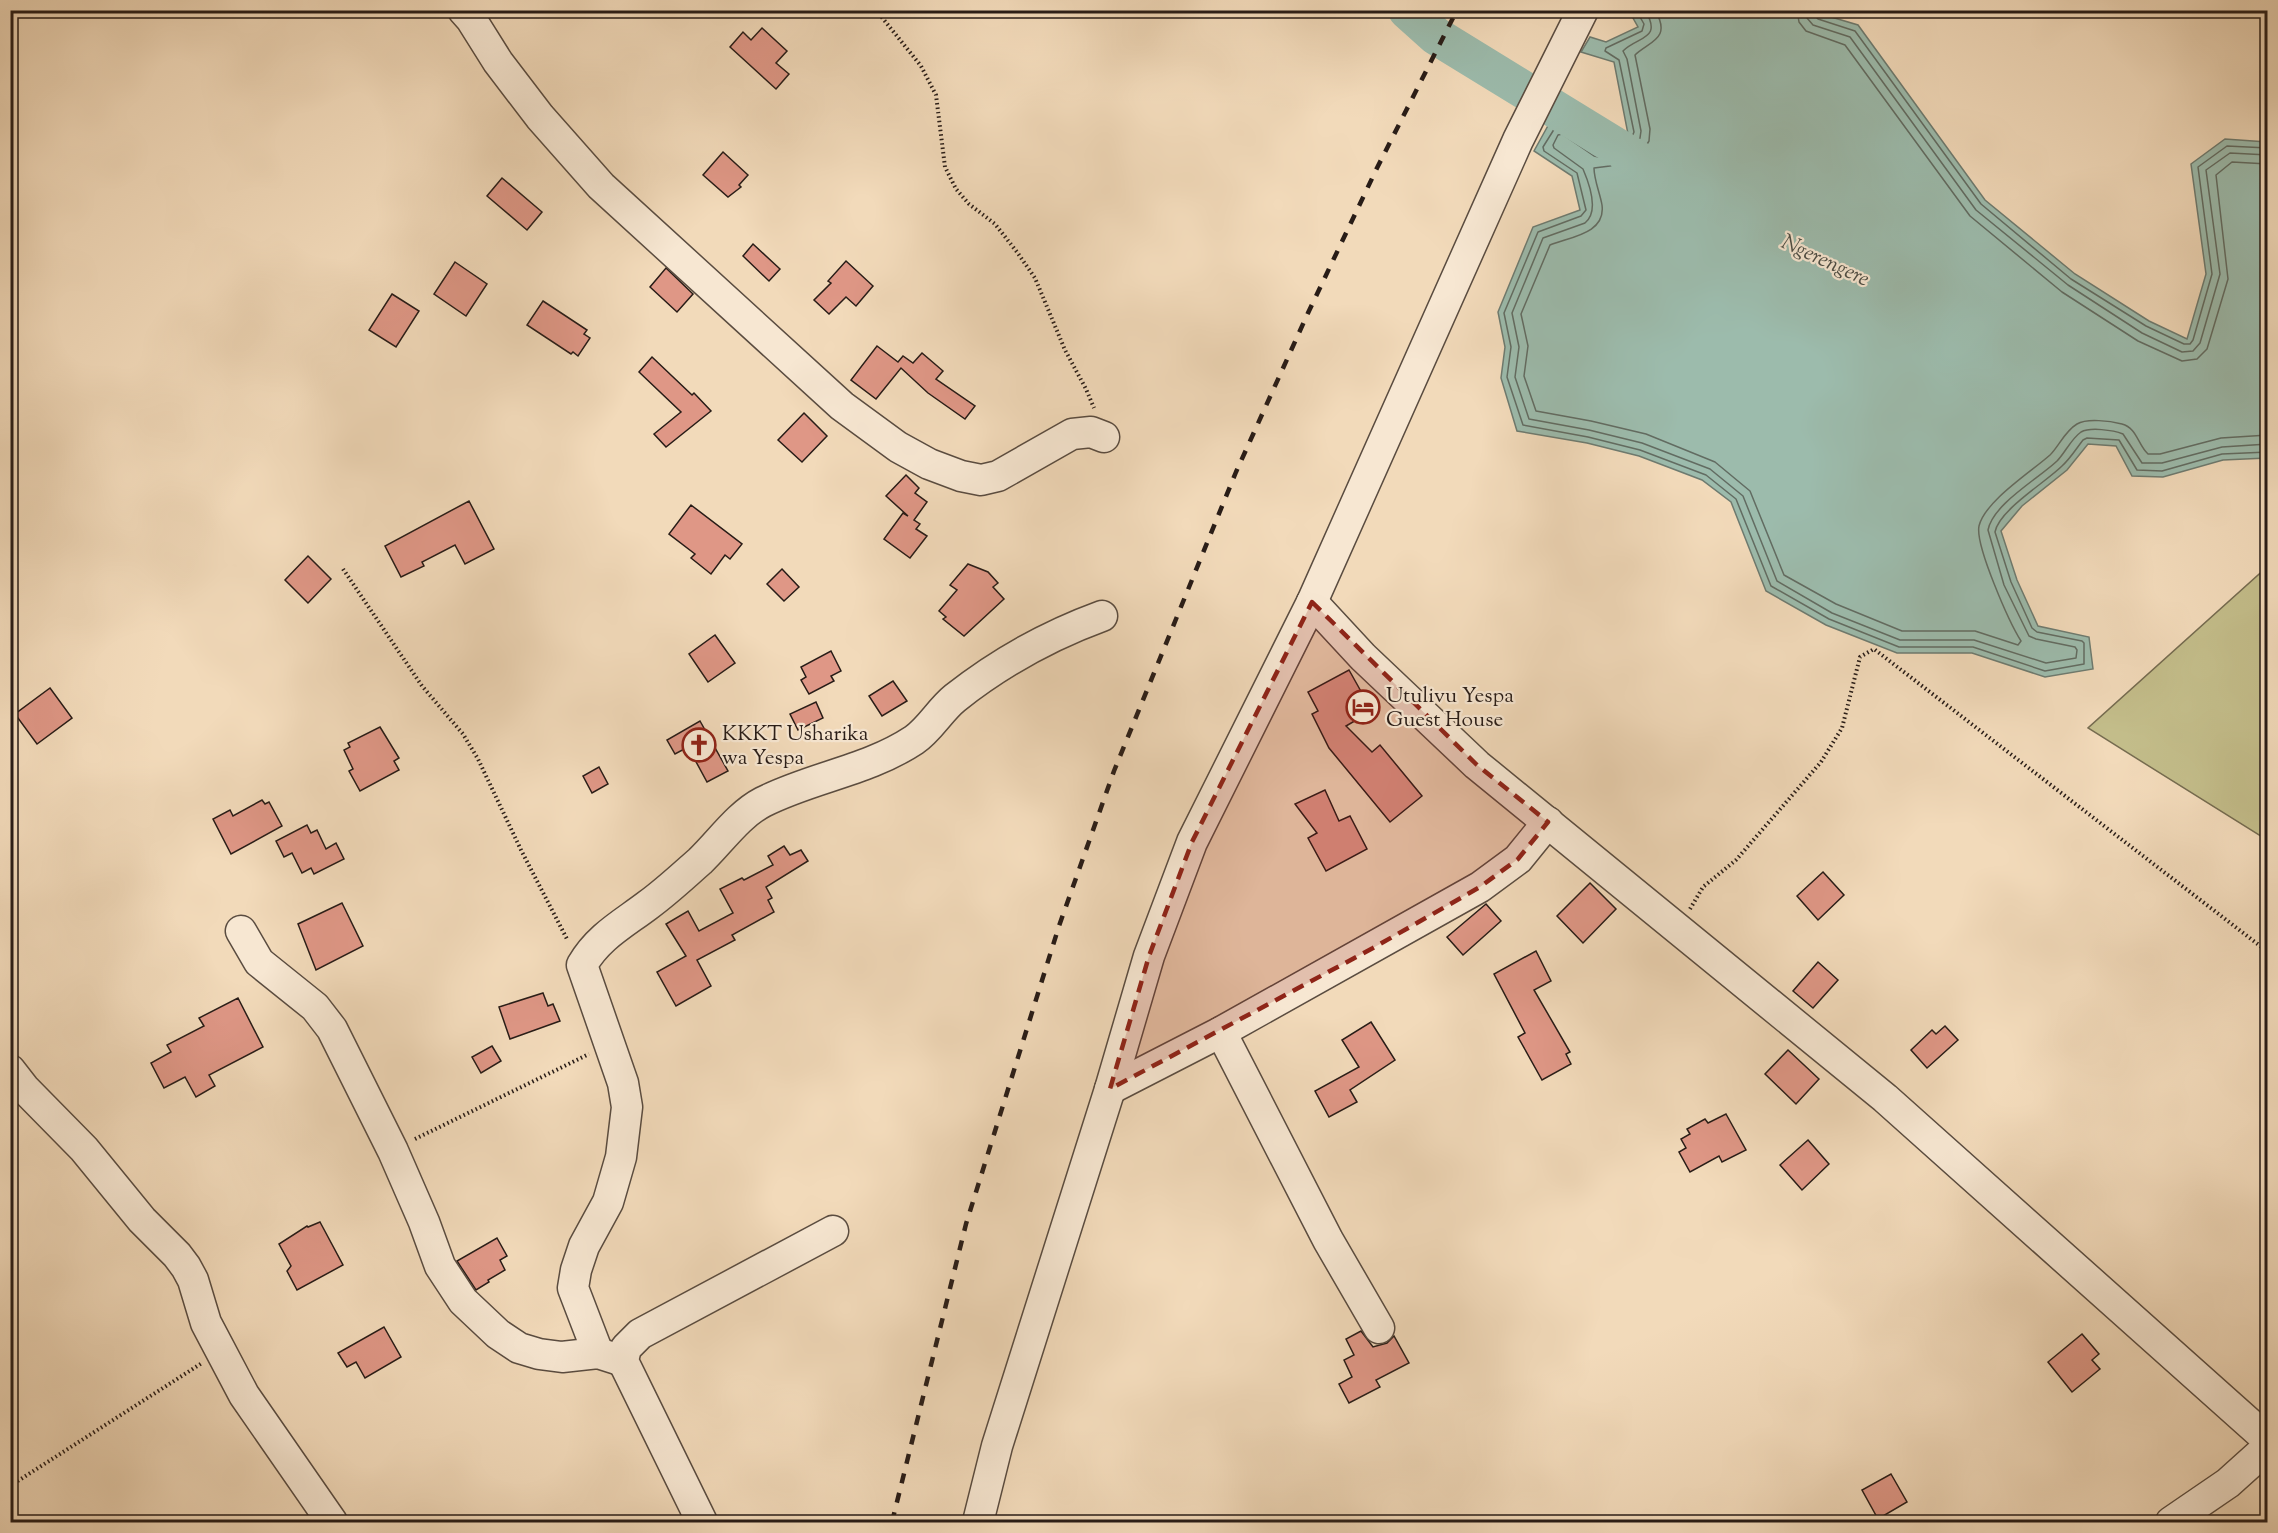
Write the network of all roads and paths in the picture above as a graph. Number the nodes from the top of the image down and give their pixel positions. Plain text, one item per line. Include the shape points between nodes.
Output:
1 (463, 10) edge
2 (876, 10) edge
3 (1583, 10) edge
4 (1104, 437) joint
5 (343, 569) dead end
6 (1312, 602) junction
7 (1102, 616) dead end
8 (1548, 822) junction
9 (1678, 930) junction
10 (241, 932) dead end
11 (2268, 952) edge
12 (582, 965) junction
13 (1221, 1032) junction
14 (609, 1044) junction
15 (10, 1070) edge
16 (1110, 1089) junction
17 (393, 1150) junction
18 (832, 1231) dead end
19 (1379, 1328) dead end
20 (220, 1352) junction
21 (610, 1357) junction
22 (2268, 1440) edge
23 (2268, 1447) edge
24 (10, 1486) edge
25 (332, 1522) edge
26 (702, 1522) edge
27 (978, 1522) edge
28 (2171, 1522) edge

1 - 4 street via 540,117 601,186 842,406 898,447 929,464 981,480 998,476 1072,434 1091,432
2 - 4 path via 921,66 936,95 945,167 956,189 994,224 1035,278
3 - 6 street via 1518,140
5 - 12 path via 422,686 463,734
6 - 8 street via 1363,657 1478,765
6 - 16 street via 1192,842 1149,956
7 - 12 street via 1075,626 993,670 954,699 916,738 883,759 760,804 700,861 615,927 590,951
8 - 9 street
8 - 13 street via 1518,859 1480,887
9 - 11 path via 1703,887 1736,860 1821,762 1842,728 1860,657 1874,649
9 - 22 street via 1885,1098
10 - 17 street via 260,962 315,1007 332,1029
12 - 14 street
13 - 16 street
13 - 19 street via 1328,1240
14 - 17 path
14 - 21 street via 627,1107 621,1157 608,1202 584,1246 573,1288
15 - 20 street via 177,1255 193,1280
16 - 27 street via 1000,1435
17 - 21 street via 440,1266 481,1320 519,1348 562,1357
18 - 21 street via 640,1334
20 - 24 path
20 - 25 street via 244,1395
21 - 26 street
23 - 28 street via 2228,1483

